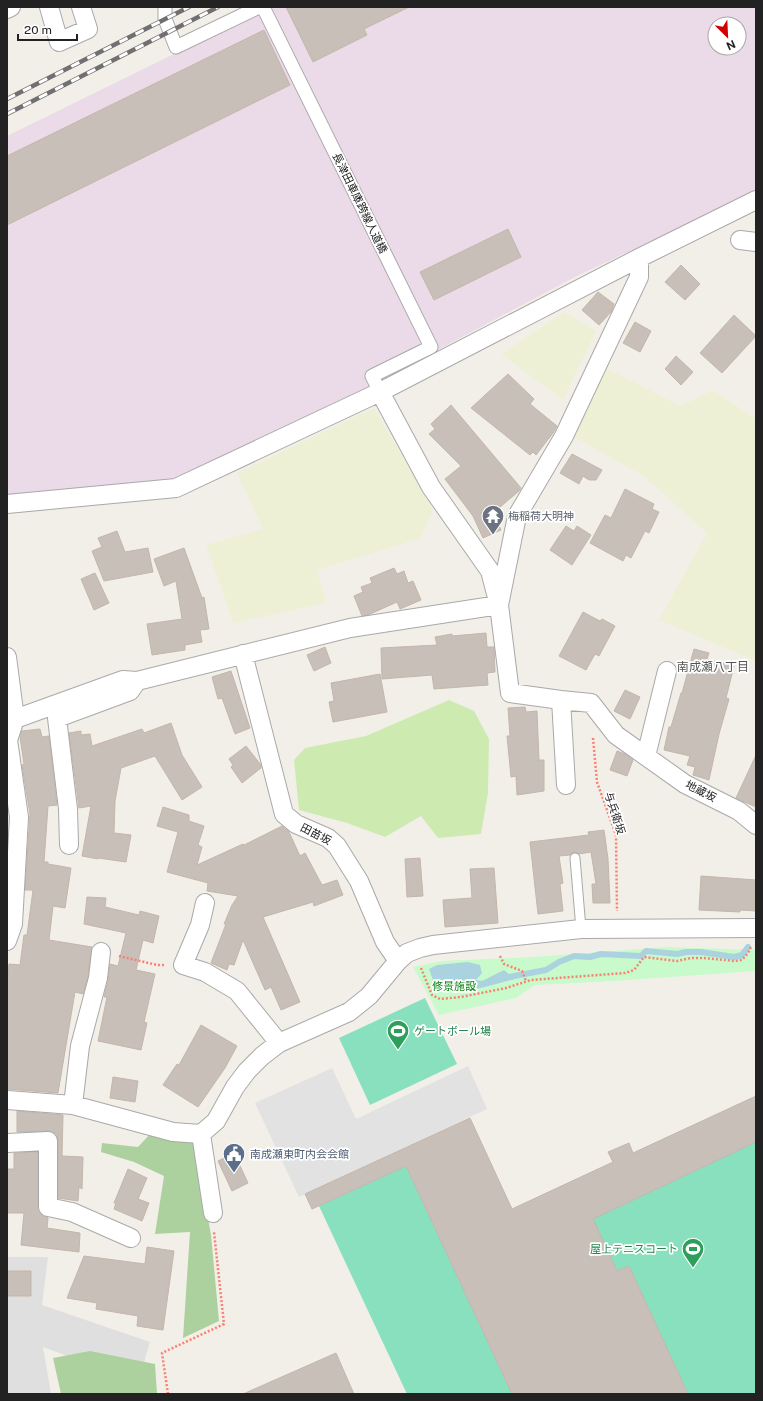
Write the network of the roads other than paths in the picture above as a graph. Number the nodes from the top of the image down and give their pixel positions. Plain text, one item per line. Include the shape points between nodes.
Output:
1 (11, 7) edge
2 (49, 7) edge
3 (81, 7) edge
4 (165, 7) edge
5 (258, 7) edge
6 (263, 7) edge
7 (7, 9) edge
8 (756, 200) edge
9 (639, 258) junction
10 (380, 392) junction
11 (7, 504) edge
12 (499, 605) junction
13 (243, 654) junction
14 (7, 657) edge
15 (667, 671) dead end
16 (138, 681) junction
17 (561, 700) junction
18 (15, 719) junction
19 (8, 740) edge
20 (646, 756) junction
21 (566, 785) dead end
22 (756, 825) edge
23 (68, 846) dead end
24 (575, 858) dead end
25 (205, 903) dead end
26 (581, 929) junction
27 (755, 935) edge
28 (7, 941) edge
29 (101, 952) road end
30 (398, 961) junction
31 (279, 1043) junction
32 (7, 1100) edge
33 (73, 1105) junction
34 (201, 1134) junction
35 (7, 1143) edge
36 (213, 1213) road end
37 (130, 1238) dead end

1 - 7 street
2 - 3 street via 59,42 88,29
4 - 5 street via 165,19 176,47
6 - 10 street, 長津田車庫跨線人道橋 via 431,347 372,376
8 - 9 street
9 - 10 street
9 - 12 street via 639,277 564,436 517,516
10 - 11 street via 176,488
10 - 12 street via 431,487 490,571
12 - 13 street via 350,628
12 - 17 street, 地蔵坂 via 510,693
13 - 16 street
13 - 30 street, 田苗坂 via 284,814 296,824 328,838 337,846 359,881 386,942
14 - 18 street
15 - 20 street
16 - 18 street via 123,680
16 - 23 street via 130,691 57,718 68,809
17 - 20 street, 地蔵坂 via 591,703 616,735
17 - 21 street
18 - 19 street
19 - 28 street via 19,817 13,924
20 - 22 street, 地蔵坂 via 685,784 739,811
24 - 26 lane
25 - 31 street via 200,925 183,965 205,972 237,992
26 - 27 street
26 - 30 street via 433,945 407,953
29 - 33 street via 98,978 80,1046
30 - 31 street via 369,996 349,1012
31 - 34 street via 246,1070 216,1121
32 - 33 street
33 - 34 street via 174,1132
34 - 36 street
35 - 37 street via 48,1141 48,1207 72,1212

